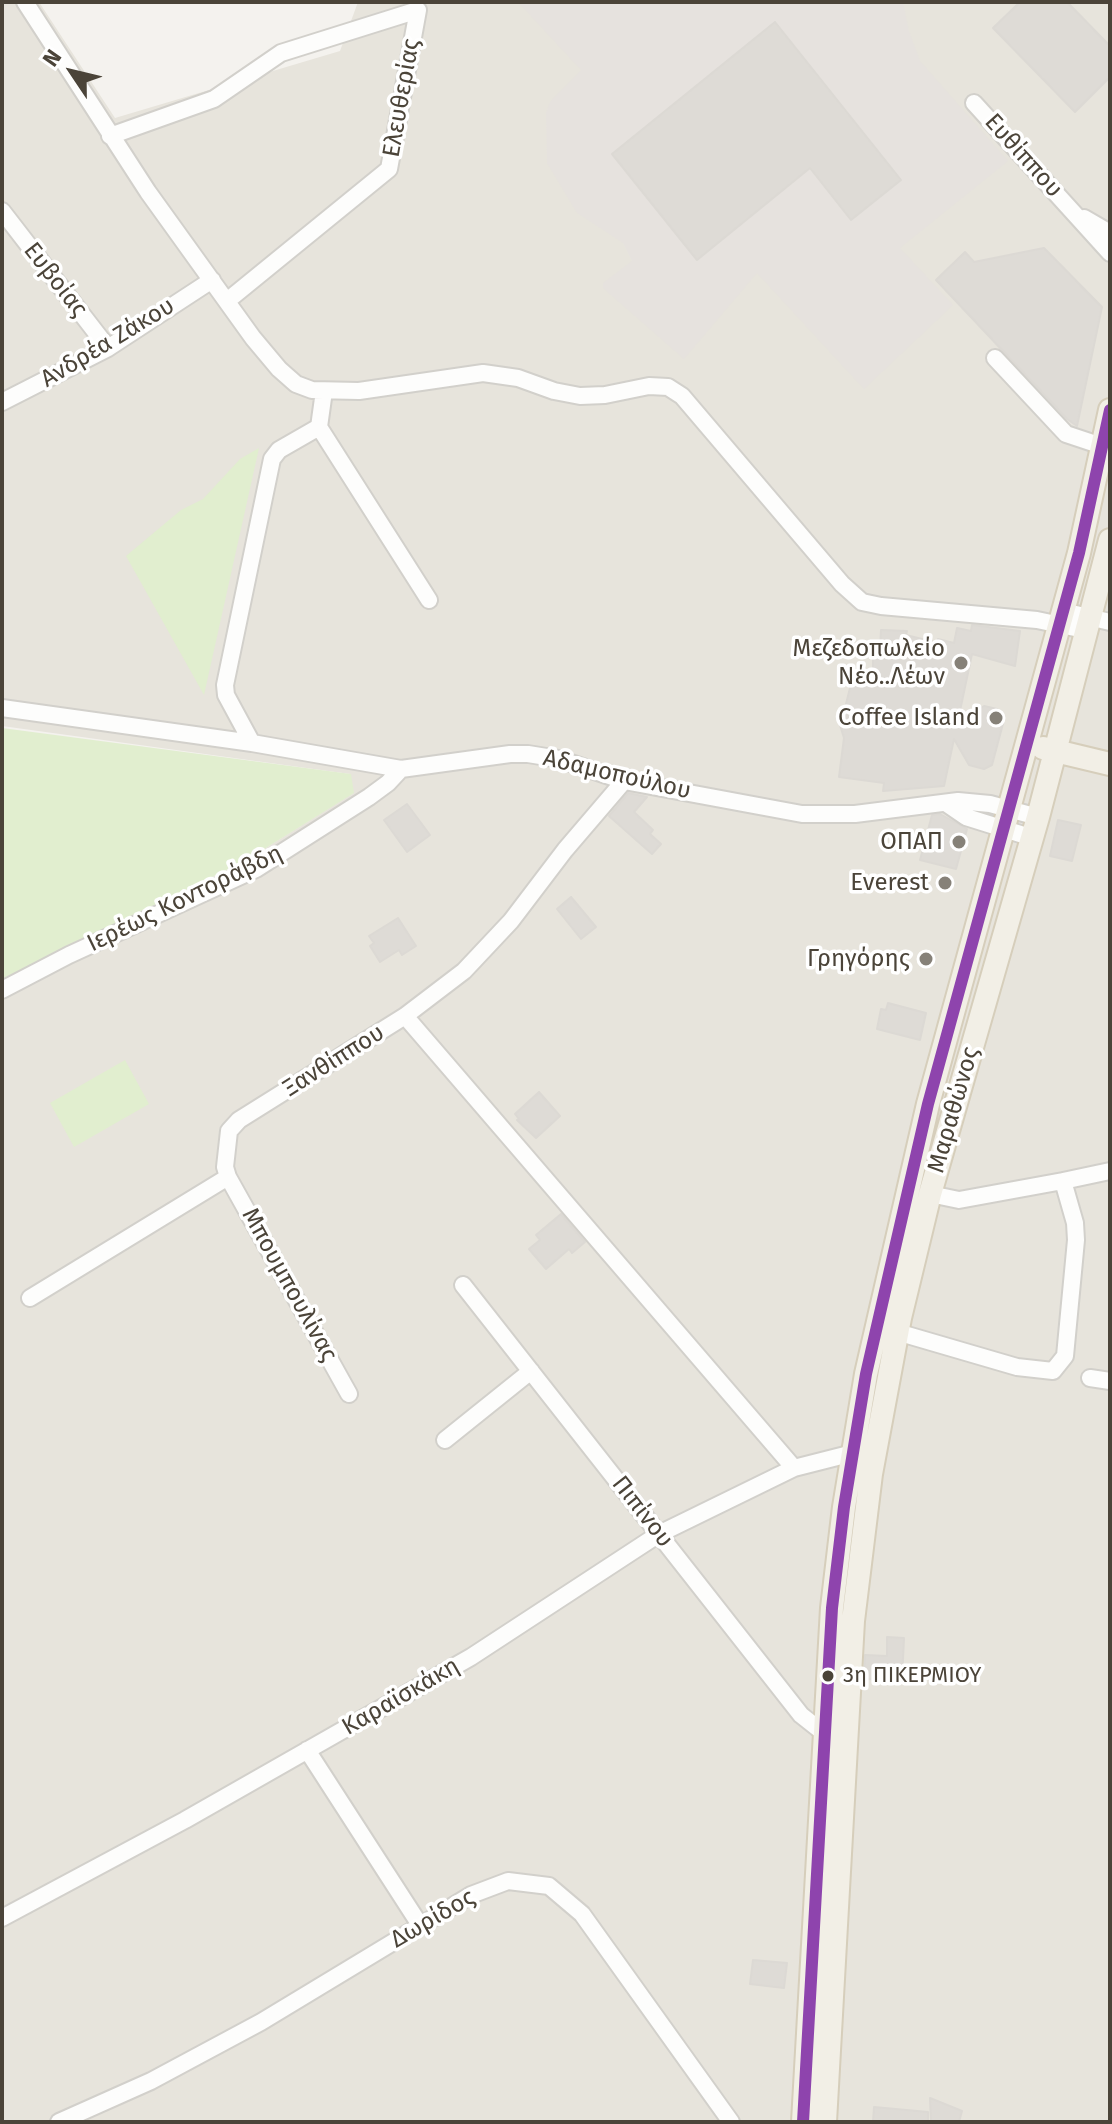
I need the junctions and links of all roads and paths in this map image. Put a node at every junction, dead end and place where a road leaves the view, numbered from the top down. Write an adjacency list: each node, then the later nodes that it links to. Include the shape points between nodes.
1 (25, 2): 3 (street)
2 (974, 103): 4 (street, Ευθίππου)
3 (110, 136): 8 (street); 9 (street, Ελευθερίας, via 214,99 281,53 418,10 389,169)
4 (1072, 210): 6 (street, Ευθίππου); 7 (street, Ευθίππου)
5 (2, 211): 10 (street, Ευβοίας)
6 (1110, 233)
7 (1110, 253)
8 (212, 280): 9 (street); 10 (street, Ανδρέα Ζάκου)
9 (227, 301): 12 (street, via 289,379)
10 (108, 348): 13 (street, Ανδρέα Ζάκου)
11 (995, 358): 16 (street, via 1066,434)
12 (324, 391): 15 (street); 19 (street, via 483,373 580,396 668,387 690,405 862,602)
13 (2, 402)
14 (1110, 410): 16 (main road, Μαραθώνος)
15 (319, 427): 18 (street); 22 (street, via 276,453 266,489 224,689)
16 (1102, 446): 19 (main road, Μαραθώνος)
17 (1110, 540): 20 (main road, Μαραθώνος)
18 (429, 600)
19 (1061, 618): 20 (street); 23 (main road, Μαραθώνος)
20 (1097, 623): 24 (main road, Μαραθώνος)
21 (2, 708): 22 (street, Αδαμοπούλου)
22 (252, 743): 26 (street, Αδαμοπούλου)
23 (1026, 744): 24 (main road); 28 (main road, Μαραθώνος)
24 (1056, 751): 25 (main road); 29 (main road, Μαραθώνος)
25 (1110, 764)
26 (401, 769): 27 (street, Αδαμοπούλου, via 528,754); 30 (street, Ιερέως Κοντοράβδη, via 369,797 256,869)
27 (624, 781): 28 (street, Αδαμοπούλου, via 802,814 947,804 966,817); 31 (street, Ξανθίππου, via 482,954)
28 (1006, 819): 29 (street, Αδαμοπούλου); 44 (main road, Μαραθώνος, via 928,1104 879,1312)
29 (1035, 828): 35 (main road, Μαραθώνος)
30 (2, 990)
31 (405, 1016): 33 (street, Ξανθίππου, via 233,1125 226,1138); 45 (street)
32 (1110, 1171): 34 (street)
33 (228, 1177): 37 (street); 42 (street, Μπουμπουλίνας)
34 (1063, 1181): 35 (street, via 959,1200); 38 (street, via 1076,1240 1065,1356 1053,1371 1017,1367)
35 (930, 1194): 38 (main road, Μαραθώνος)
36 (463, 1285): 39 (street, Πιπίνου)
37 (30, 1298)
38 (897, 1332): 54 (main road, Μαραθώνος, via 865,1509 854,1612)
39 (531, 1371): 43 (street); 46 (street, Πιπίνου)
40 (1090, 1378): 41 (street)
41 (1110, 1381)
42 (349, 1394)
43 (445, 1440)
44 (853, 1453): 45 (street, Καραϊσκάκη); 47 (main road, Μαραθώνος, via 837,1563)
45 (794, 1468): 46 (street, Καραϊσκάκη)
46 (659, 1534): 47 (street, Πιπίνου, via 801,1715); 48 (street, Καραϊσκάκη, via 471,1657)
47 (825, 1734): 53 (main road, Μαραθώνος)
48 (307, 1750): 49 (street, Καραϊσκάκη); 50 (street)
49 (2, 1918)
50 (420, 1925): 51 (street, Δωρίδος, via 261,2022 151,2081); 52 (street, Δωρίδος, via 471,1895 508,1881 549,1886 582,1914)
51 (59, 2122)
52 (731, 2122)
53 (803, 2122)
54 (825, 2122)

